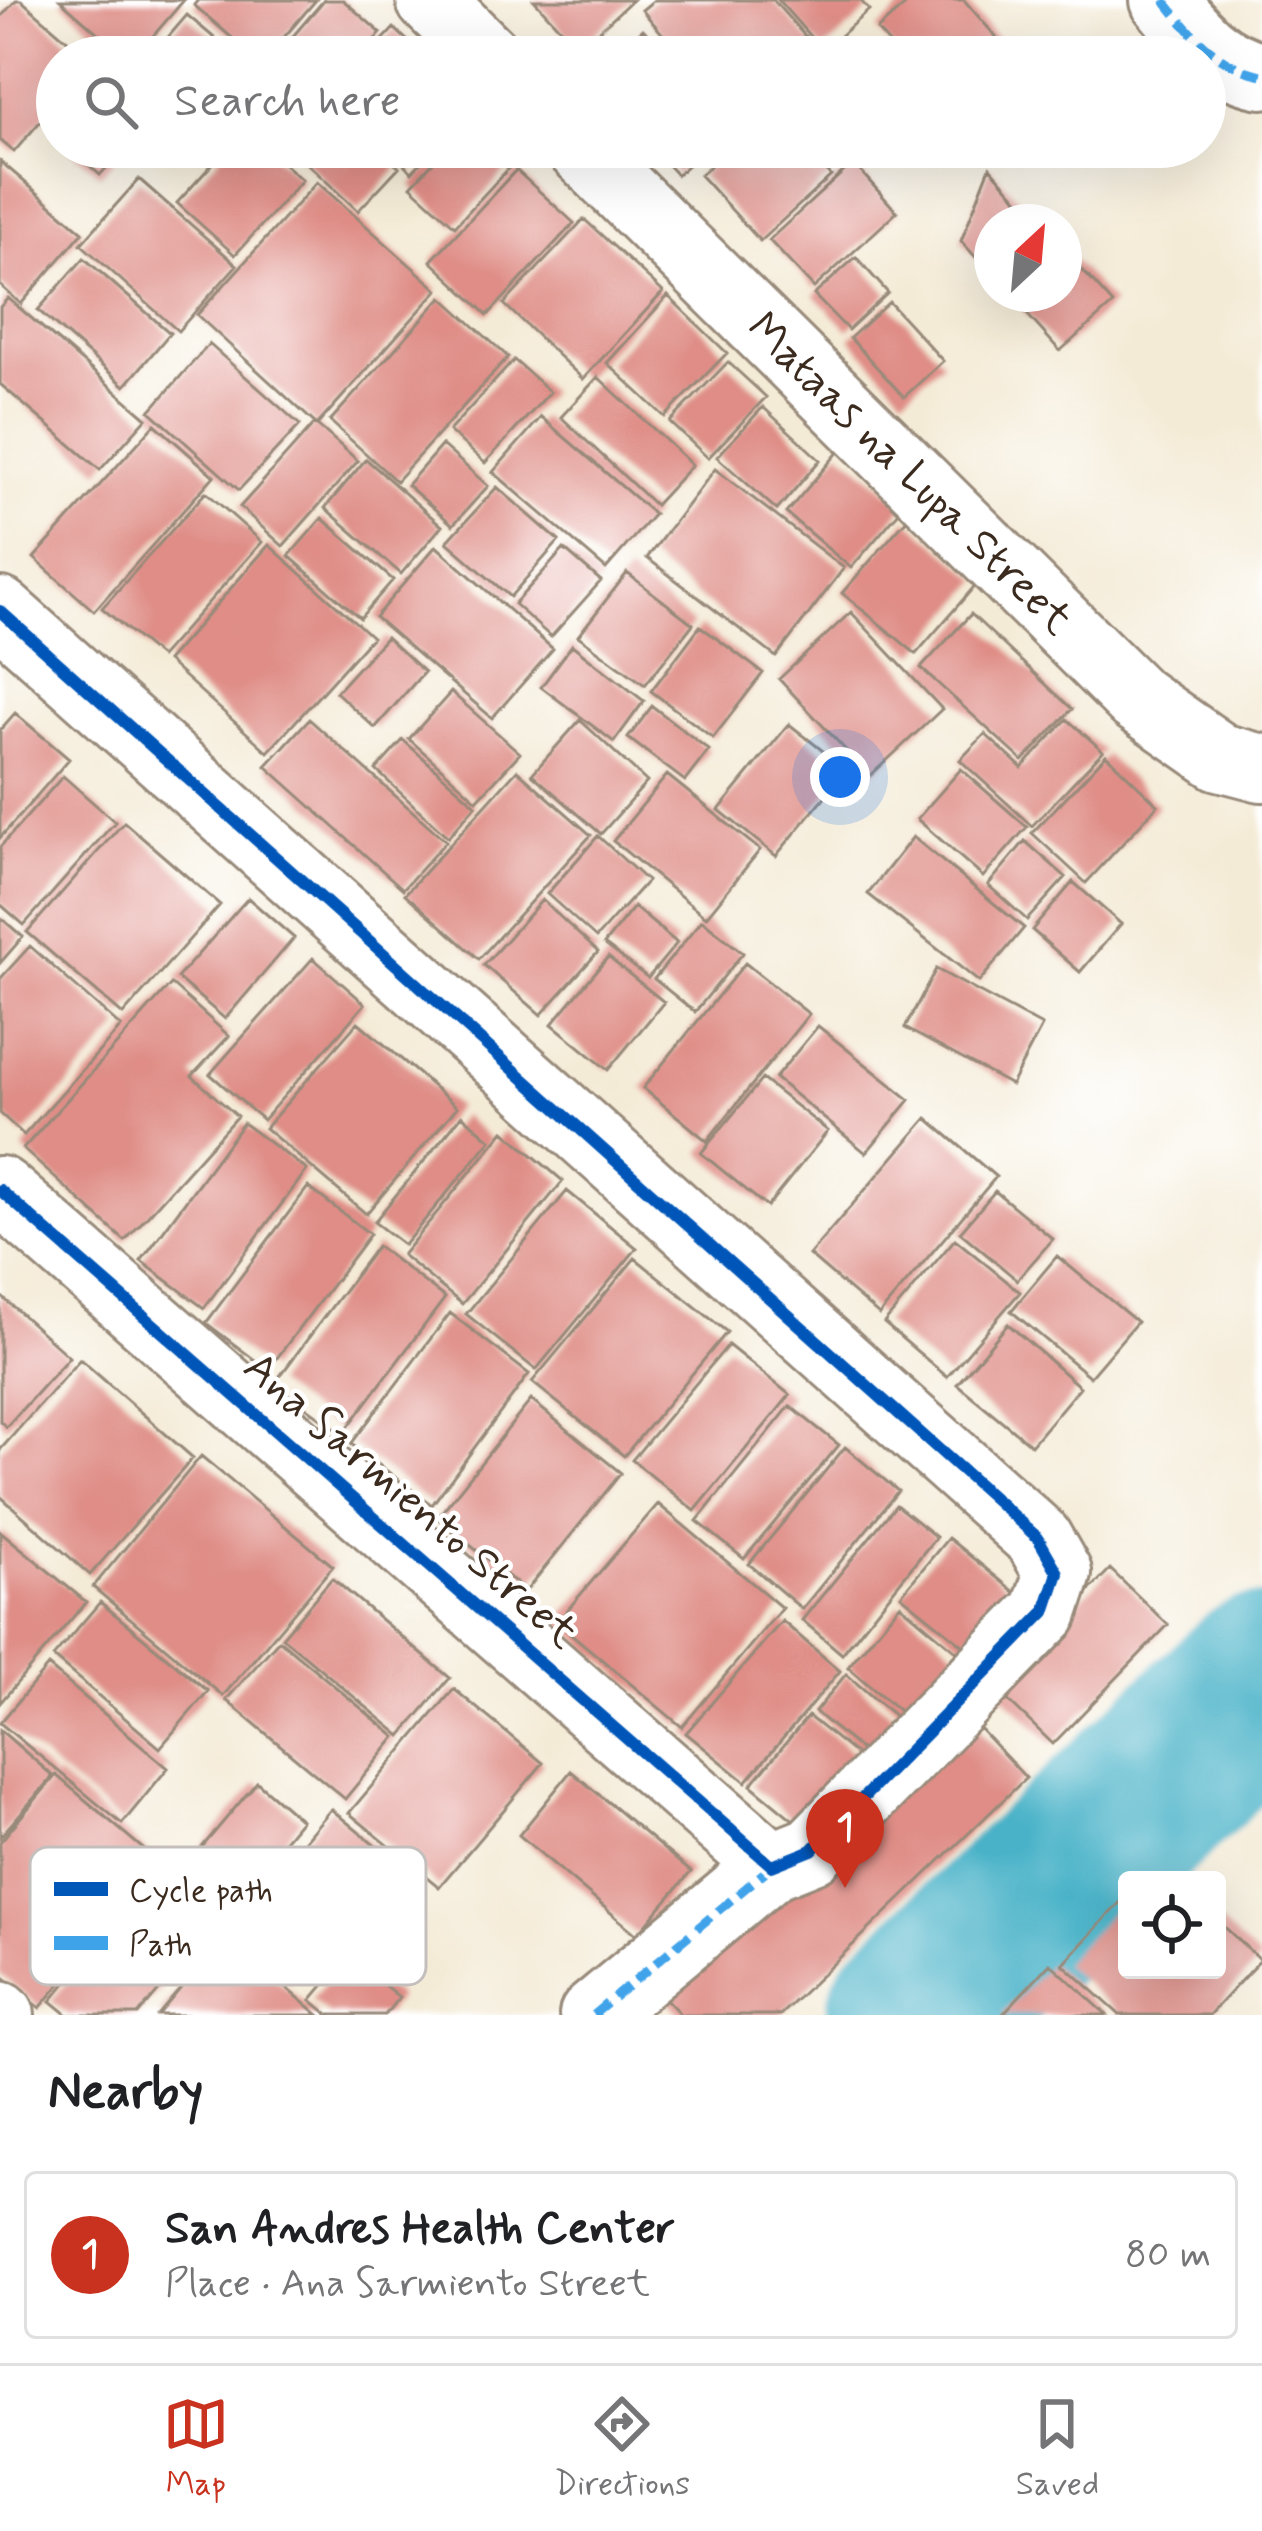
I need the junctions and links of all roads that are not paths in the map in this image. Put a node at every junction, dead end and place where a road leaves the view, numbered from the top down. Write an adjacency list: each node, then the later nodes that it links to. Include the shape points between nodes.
1 (430, 0): 3 (street)
2 (1164, 0): 4 (street)
3 (467, 36)
4 (1193, 36)
5 (1226, 60): 6 (street)
6 (1262, 75)
7 (600, 168): 9 (street, Mataas na Lupa Street, via 1137,699 1220,758)
8 (0, 611): 11 (street, via 1038,1538 1058,1574 1045,1612 812,1850)
9 (1262, 768)
10 (0, 1190): 11 (street, Ana Sarmiento Street)
11 (772, 1866): 12 (street)
12 (593, 2015)

